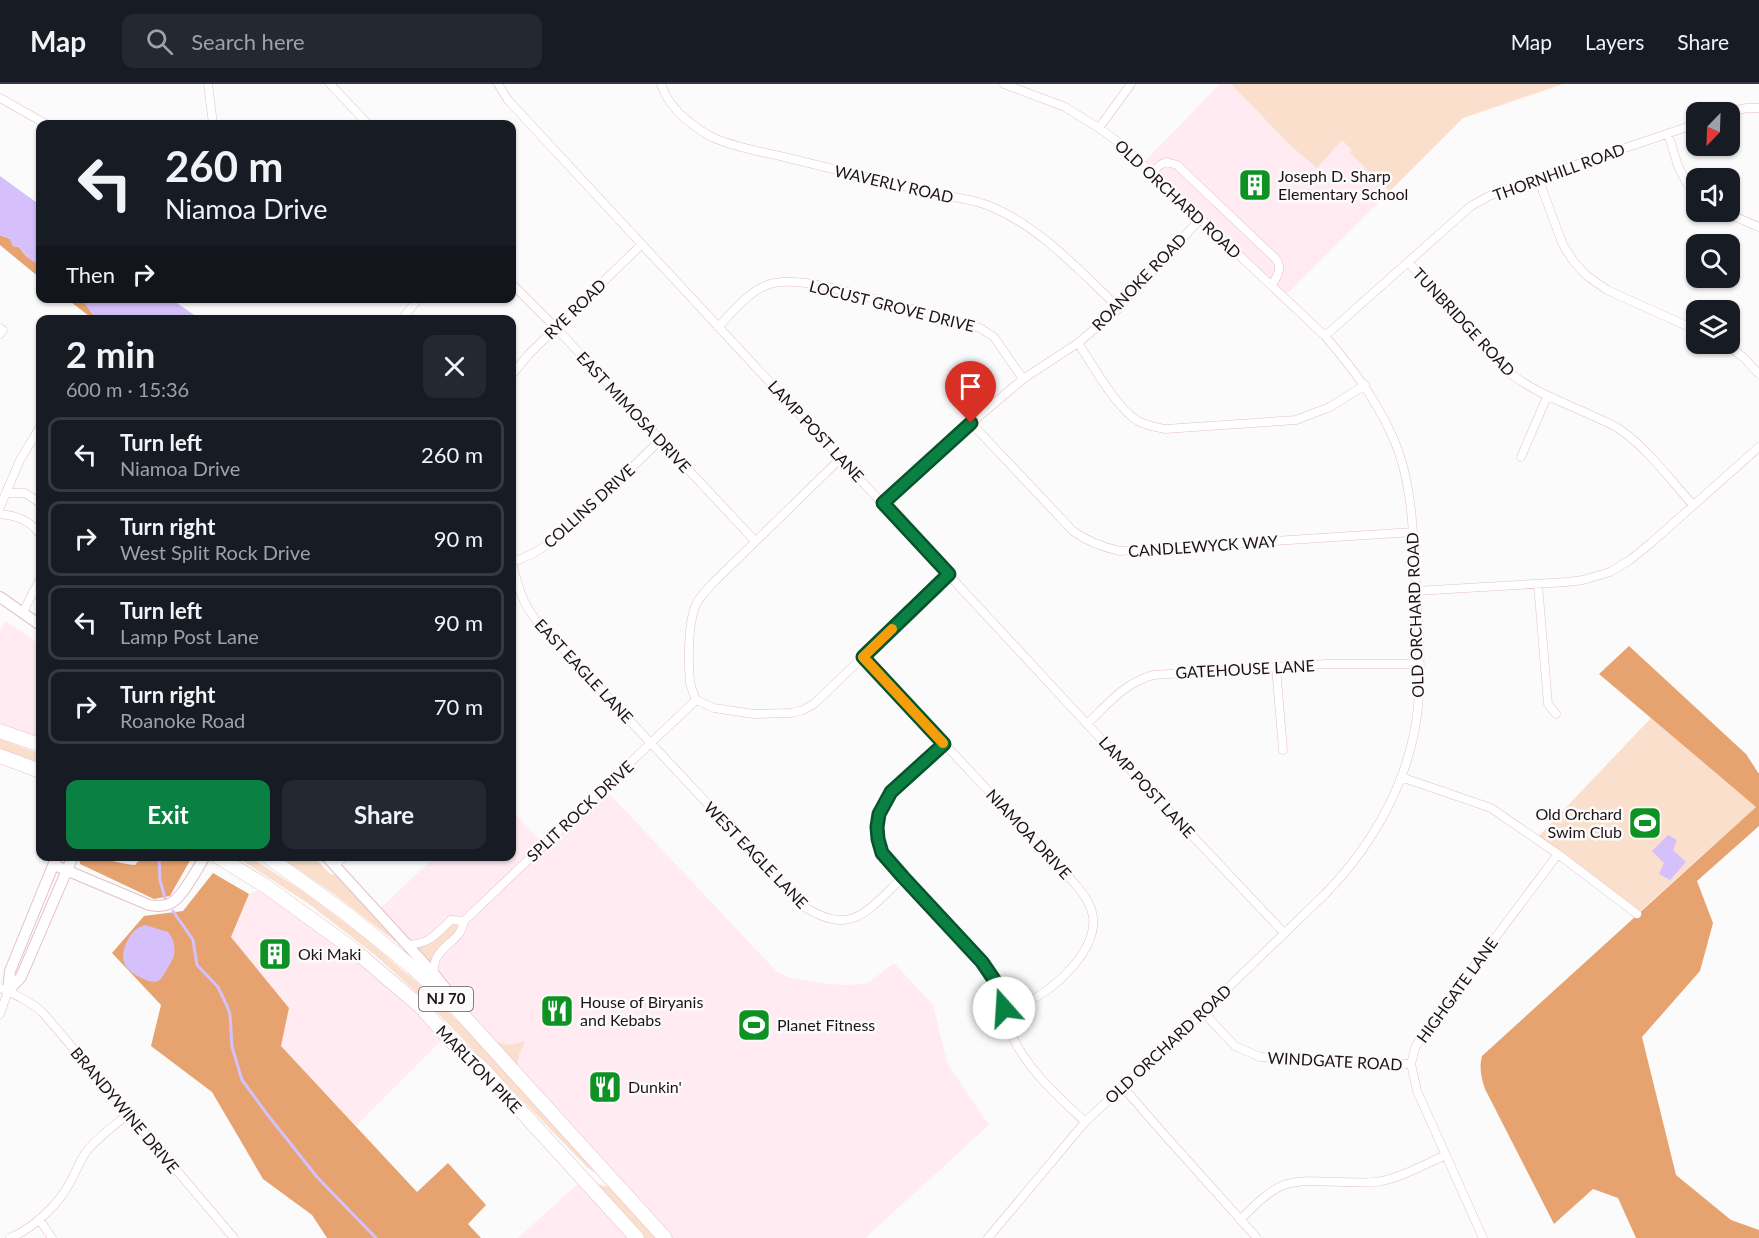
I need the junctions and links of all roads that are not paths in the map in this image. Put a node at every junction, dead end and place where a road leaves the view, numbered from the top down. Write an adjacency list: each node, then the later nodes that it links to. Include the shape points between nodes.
1 (208, 84): 11 (street)
2 (330, 84): 12 (street)
3 (498, 84): 22 (street, LAMP POST LANE, via 508,100)
4 (661, 84): 27 (street, WAVERLY ROAD, via 677,110 712,137 988,205 1015,217)
5 (1005, 84): 13 (street, OLD ORCHARD ROAD, via 1065,108)
6 (1131, 84): 13 (street)
7 (0, 98): 10 (street)
8 (1759, 108): 9 (street)
9 (1740, 110)
10 (39, 120)
11 (212, 120)
12 (364, 120)
13 (1099, 128): 16 (street, OLD ORCHARD ROAD)
14 (1686, 128): 15 (street, THORNHILL ROAD)
15 (1668, 134): 17 (street, THORNHILL ROAD); 18 (street)
16 (1152, 173): 19 (street, OLD ORCHARD ROAD); 24 (street, via 1166,162 1177,165 1280,264)
17 (1538, 178): 23 (street, THORNHILL ROAD, via 1471,206); 29 (street, via 1563,244 1586,275 1607,290)
18 (1686, 182)
19 (1200, 219): 24 (street, OLD ORCHARD ROAD); 27 (street, ROANOKE ROAD)
20 (1740, 219): 21 (street)
21 (1759, 227)
22 (641, 245): 30 (street, LAMP POST LANE); 32 (street, RYE ROAD)
23 (1408, 262): 34 (street, THORNHILL ROAD); 41 (street, TUNBRIDGE ROAD, via 1511,374)
24 (1272, 285): 34 (street, OLD ORCHARD ROAD)
25 (516, 288): 32 (street, EAST MIMOSA DRIVE)
26 (415, 303): 28 (street)
27 (1119, 308): 35 (street, ROANOKE ROAD)
28 (405, 315)
29 (1686, 326)
30 (718, 327): 39 (street, LOCUST GROVE DRIVE, via 752,293 768,284 810,284 980,328 994,337); 47 (street, LAMP POST LANE)
31 (0, 328): 33 (street)
32 (556, 328): 37 (street, RYE ROAD); 44 (street, EAST MIMOSA DRIVE)
33 (0, 334)
34 (1326, 336): 40 (street, OLD ORCHARD ROAD)
35 (1078, 344): 39 (street, ROANOKE ROAD); 40 (street, via 1125,410 1149,426 1165,429 1296,420 1330,407)
36 (1739, 354): 38 (street)
37 (516, 370)
38 (1759, 374)
39 (1023, 379): 42 (street, ROANOKE ROAD)
40 (1365, 385): 55 (street, OLD ORCHARD ROAD, via 1401,462)
41 (1547, 397): 46 (street); 51 (street, TUNBRIDGE ROAD, via 1622,431)
42 (971, 423): 50 (street, ROANOKE ROAD); 55 (street, CANDLEWYCK WAY, via 1073,531 1102,547 1120,551)
43 (36, 433): 48 (street)
44 (660, 441): 56 (street, EAST MIMOSA DRIVE); 57 (street, COLLINS DRIVE, via 564,533 546,547)
45 (1759, 447): 51 (street)
46 (1521, 457)
47 (841, 458): 50 (street, LAMP POST LANE); 56 (street)
48 (6, 493): 49 (street, via 25,493); 52 (street)
49 (36, 500)
50 (883, 503): 58 (street, LAMP POST LANE)
51 (1693, 505): 60 (street, via 1645,548 1610,572 1583,580)
52 (0, 507)
53 (0, 514): 54 (street, via 23,519)
54 (36, 529)
55 (1413, 532): 62 (street, OLD ORCHARD ROAD)
56 (755, 541): 69 (street, via 695,606 690,684)
57 (516, 561)
58 (949, 574): 66 (street); 71 (street, LAMP POST LANE)
59 (516, 578): 74 (street, EAST EAGLE LANE, via 527,609)
60 (1538, 584): 62 (street); 70 (street, via 1548,704)
61 (36, 587): 64 (street)
62 (1416, 591): 67 (street, OLD ORCHARD ROAD)
63 (0, 597): 64 (street)
64 (23, 612): 65 (street)
65 (36, 622)
66 (863, 657): 69 (street, via 803,710 754,714 714,708); 75 (street, NIAMOA DRIVE)
67 (1420, 664): 68 (street, GATEHOUSE LANE); 79 (street, OLD ORCHARD ROAD, via 1417,716)
68 (1276, 667): 71 (street, GATEHOUSE LANE, via 1153,675 1125,687); 76 (street)
69 (696, 700): 74 (street, SPLIT ROCK DRIVE)
70 (1556, 714)
71 (1087, 724): 93 (street, LAMP POST LANE)
72 (0, 731): 73 (highway)
73 (36, 744)
74 (651, 744): 90 (street, WEST EAGLE LANE, via 802,906 818,916 833,921 862,915); 92 (street, SPLIT ROCK DRIVE)
75 (944, 744): 90 (street, via 891,792 879,814 882,853); 97 (street, NIAMOA DRIVE, via 1081,891 1093,917 1093,930 1082,956 1043,993)
76 (1283, 750)
77 (0, 756): 78 (highway)
78 (36, 770)
79 (1401, 777): 80 (street, via 1491,808); 93 (street, OLD ORCHARD ROAD, via 1383,817 1355,860)
80 (1558, 854): 91 (street); 101 (street, HIGHGATE LANE, via 1423,1034)
81 (56, 861): 89 (street); 96 (street)
82 (71, 861): 89 (street)
83 (202, 861): 89 (street, via 176,899 162,906)
84 (225, 861): 106 (highway, MARLTON PIKE / NJ 70, via 345,943 421,1007)
85 (274, 861): 100 (highway, MARLTON PIKE / NJ 70, via 412,967)
86 (330, 861): 88 (street)
87 (340, 861): 88 (street)
88 (334, 866): 94 (street)
89 (67, 871): 96 (street, via 21,977)
90 (903, 877): 97 (street, via 982,962 997,984)
91 (1637, 914)
92 (464, 921): 94 (street, SPLIT ROCK DRIVE, via 451,920 430,941); 95 (street, SPLIT ROCK DRIVE, via 462,933 440,952)
93 (1284, 933): 98 (street, OLD ORCHARD ROAD)
94 (407, 945): 95 (street)
95 (433, 974): 100 (street)
96 (4, 990): 99 (street); 103 (street, BRANDYWINE DRIVE, via 37,1007)
97 (1004, 1008): 104 (street, via 1027,1062)
98 (1203, 1012): 101 (street, WINDGATE ROAD, via 1235,1046 1260,1057); 102 (street, OLD ORCHARD ROAD)
99 (0, 1014)
100 (477, 1031): 107 (highway, MARLTON PIKE / NJ 70)
101 (1411, 1065): 105 (street, HIGHGATE LANE, via 1417,1091)
102 (1122, 1086): 104 (street, OLD ORCHARD ROAD); 109 (street)
103 (128, 1114): 108 (street, via 91,1147 65,1191); 112 (street, BRANDYWINE DRIVE)
104 (1084, 1122): 115 (street, OLD ORCHARD ROAD)
105 (1446, 1155): 109 (street, via 1381,1181 1285,1183 1261,1198); 117 (street, HIGHGATE LANE)
106 (572, 1167): 107 (highway, via 592,1181); 113 (highway, MARLTON PIKE / NJ 70)
107 (616, 1185): 114 (highway, MARLTON PIKE / NJ 70)
108 (39, 1220): 110 (street); 111 (street)
109 (1240, 1220): 116 (street)
110 (10, 1238)
111 (52, 1238)
112 (234, 1238)
113 (637, 1238)
114 (664, 1238)
115 (988, 1238)
116 (1257, 1238)
117 (1484, 1238)

